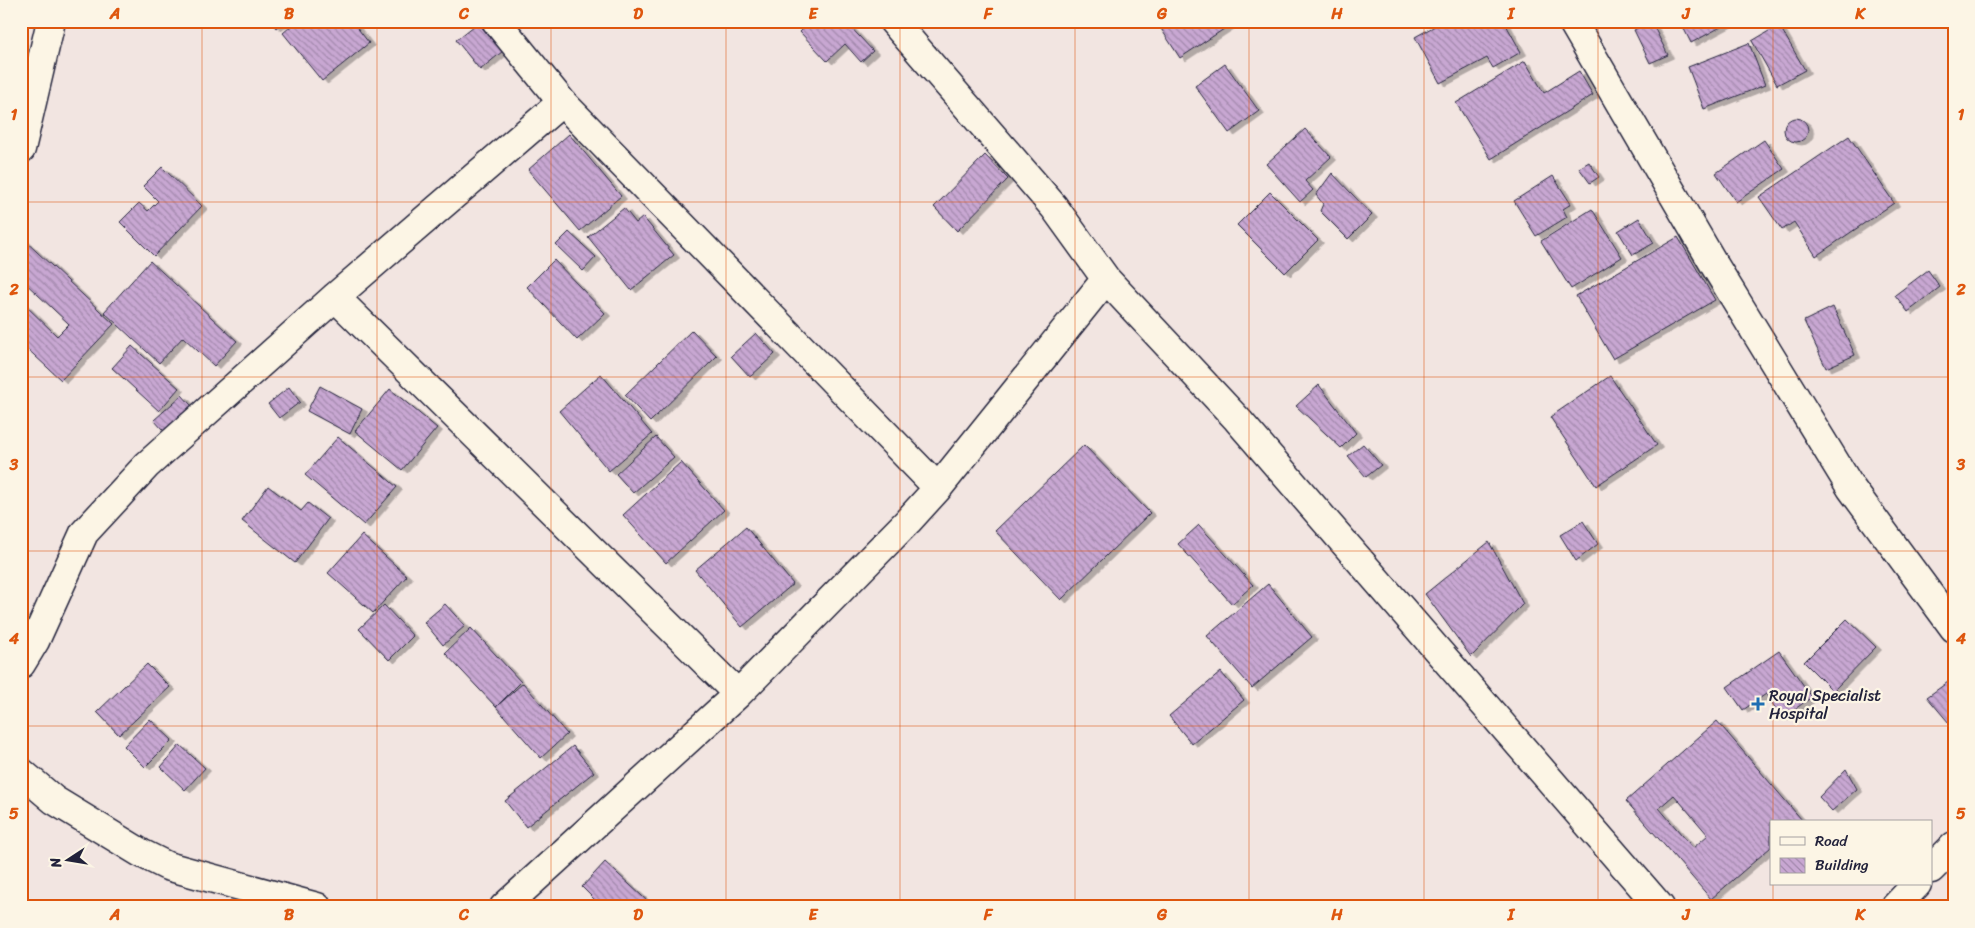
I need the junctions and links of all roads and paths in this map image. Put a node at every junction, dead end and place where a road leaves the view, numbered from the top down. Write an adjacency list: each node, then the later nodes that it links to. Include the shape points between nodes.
1 (51, 21): 6 (street)
2 (496, 21): 5 (street)
3 (893, 21): 7 (street, via 1054,207)
4 (1572, 21): 10 (street, via 1715,266 1851,488)
5 (562, 102): 8 (street); 9 (street)
6 (21, 149)
7 (1106, 280): 9 (street); 19 (street, via 1237,419)
8 (335, 297): 11 (street, via 147,465 84,533); 12 (street)
9 (938, 488): 12 (street)
10 (1954, 628)
11 (21, 664)
12 (738, 694): 18 (street)
13 (21, 772): 17 (street, via 54,800 167,866)
14 (1954, 846): 15 (street)
15 (1932, 868)
16 (1914, 886): 20 (street)
17 (317, 907)
18 (504, 907)
19 (1660, 907)
20 (1895, 907)

